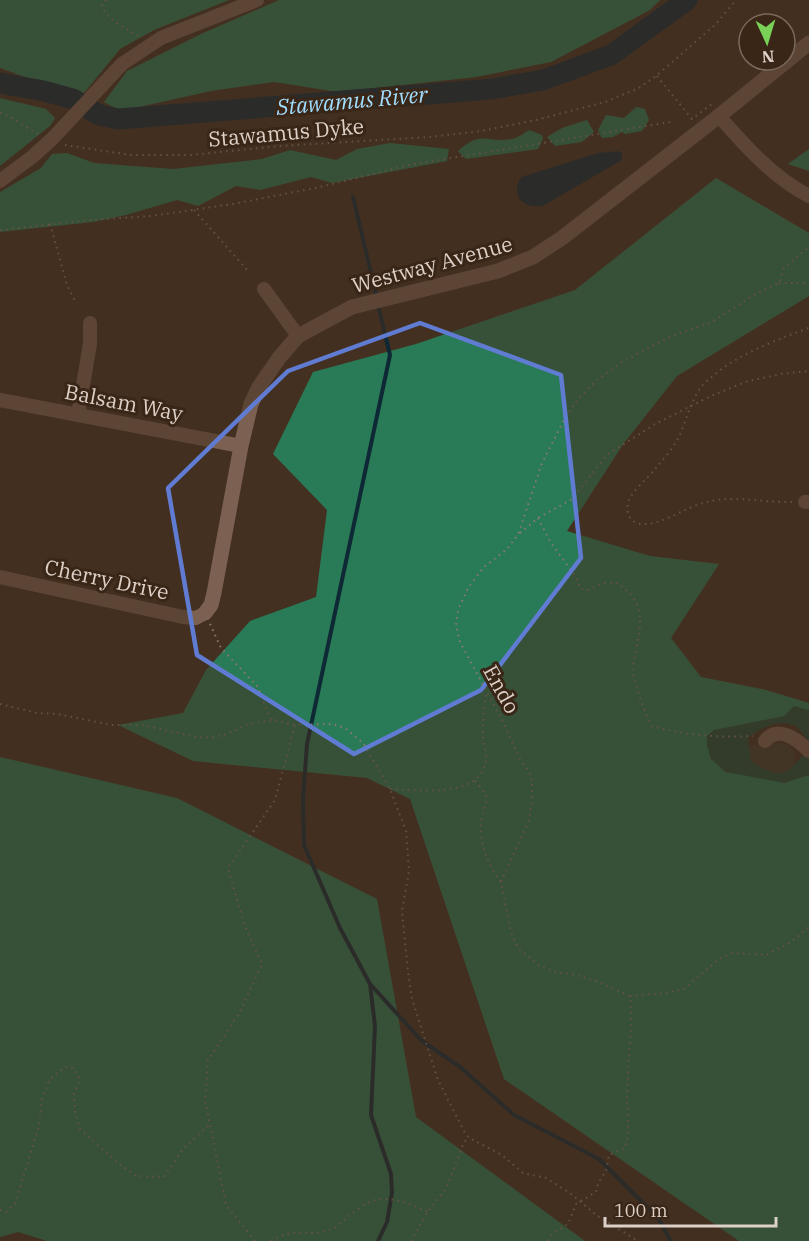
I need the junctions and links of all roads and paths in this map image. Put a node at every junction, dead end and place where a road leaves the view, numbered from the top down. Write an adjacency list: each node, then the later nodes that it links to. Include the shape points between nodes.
1 (106, 0): 5 (path, via 103,10)
2 (257, 0): 5 (street)
3 (736, 0): 6 (path, Stawamus Dyke, via 715,25)
4 (809, 43): 8 (street, Westway Avenue)
5 (147, 47): 10 (street, via 122,64)
6 (656, 76): 8 (path, via 692,119 711,103); 10 (path, Stawamus Dyke, via 605,102 536,120 429,137 161,156 74,147)
7 (0, 113): 10 (path, Stawamus Dyke)
8 (719, 116): 12 (street, via 756,156); 24 (street, Westway Avenue, via 533,257 498,271 352,307)
9 (670, 122): 13 (path, via 409,165 320,187)
10 (53, 138): 11 (street)
11 (0, 181)
12 (809, 196)
13 (194, 210): 14 (path); 17 (path)
14 (50, 224): 15 (path); 21 (path)
15 (0, 230)
16 (809, 247): 18 (path, via 784,268)
17 (249, 272)
18 (779, 283): 19 (path); 32 (path, Endo, via 712,322 669,337 597,380 578,399 542,463)
19 (809, 283)
20 (264, 289): 24 (street)
21 (75, 301)
22 (90, 323): 28 (street)
23 (809, 328): 27 (path, via 761,347 722,369 702,386)
24 (298, 336): 29 (street, Westway Avenue, via 260,387 251,405)
25 (809, 372): 27 (path, via 748,381)
26 (0, 400): 28 (street, Balsam Way)
27 (689, 409): 30 (path, via 679,437 629,499 627,510 634,521 650,524 720,498); 31 (path, via 655,424 608,455 572,499)
28 (78, 415): 29 (street, Balsam Way)
29 (241, 446): 34 (street, Westway Avenue, via 212,605)
30 (807, 502)
31 (538, 518): 32 (path); 39 (path, via 579,588 585,591 615,582 629,591 636,602 641,618 633,679 652,726 695,735)
32 (518, 535): 35 (path, Endo, via 484,567 458,610 460,642)
33 (0, 577): 34 (street, Cherry Drive, via 183,617 196,618)
34 (206, 613): 37 (path, via 221,648 258,687)
35 (486, 691): 41 (path, via 486,759); 43 (path, Endo, via 532,783 529,820)
36 (0, 704): 37 (path, via 210,738)
37 (273, 720): 38 (path)
38 (295, 725): 42 (path, via 333,724 345,728 363,743); 46 (path, via 275,800 228,868 244,924 262,964 240,1012 208,1060 205,1100)
39 (766, 739): 40 (street, via 785,734)
40 (809, 751)
41 (475, 781): 42 (path, via 457,788); 43 (path, via 488,800 481,837 492,871)
42 (390, 789): 47 (path, via 406,831 409,870 402,911 412,999 438,1080)
43 (501, 882): 45 (path, via 510,932 518,948 540,966 596,981)
44 (809, 927): 45 (path, via 790,943 766,955 742,952 719,959 684,989)
45 (630, 996): 48 (path, via 630,1131 625,1148 609,1155 598,1189)
46 (210, 1124): 49 (path, via 183,1149 164,1178 137,1176 80,1129 74,1094 80,1079 74,1068 65,1067 50,1079 42,1099 39,1126 15,1203 6,1212); 51 (path, via 226,1205)
47 (469, 1138): 48 (path, via 502,1155 523,1173 546,1178); 50 (path, via 446,1189)
48 (580, 1201): 54 (path, via 568,1224); 55 (path)
49 (0, 1210)
50 (428, 1212): 52 (path, via 396,1201 369,1202 324,1232 298,1231); 53 (path)
51 (255, 1241)
52 (271, 1241)
53 (411, 1241)
54 (548, 1241)
55 (638, 1241)

